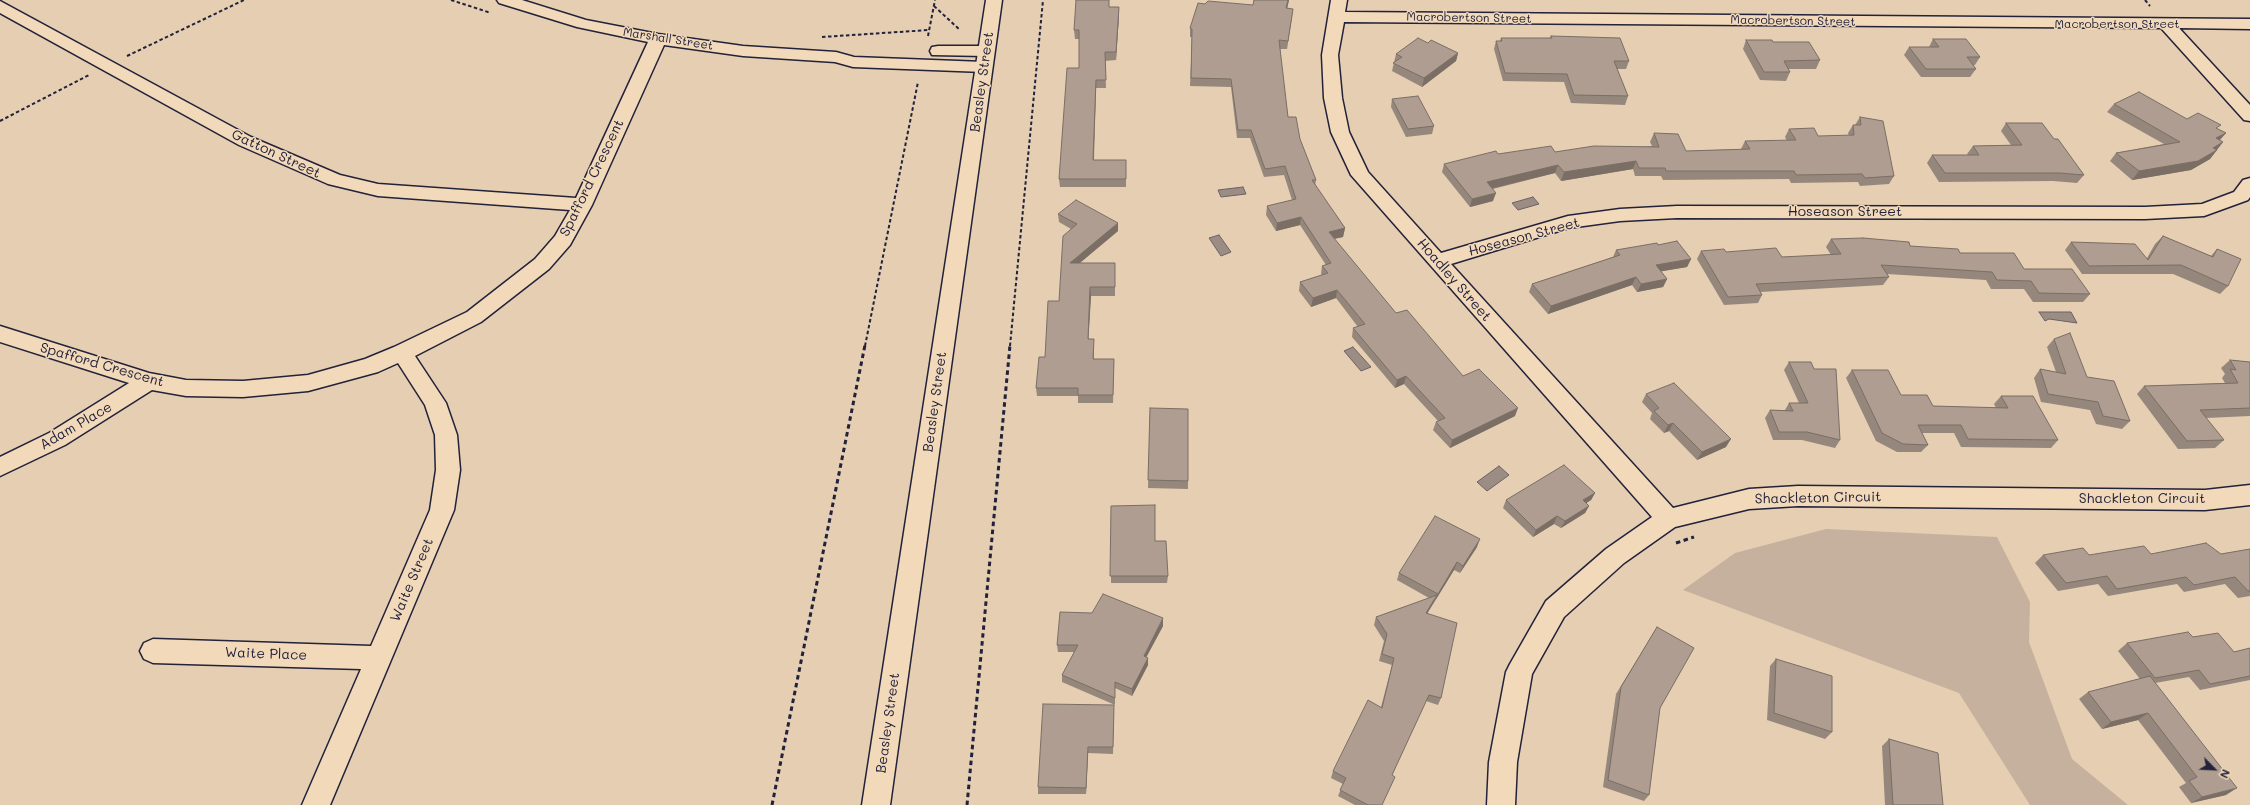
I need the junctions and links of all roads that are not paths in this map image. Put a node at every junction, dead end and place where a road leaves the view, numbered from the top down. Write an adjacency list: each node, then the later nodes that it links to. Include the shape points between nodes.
1 (505, 0): 7 (street, Marshall Street, via 583,24)
2 (994, 0): 8 (street, Beasley Street)
3 (0, 6): 11 (street, Gatton Street, via 245,142 335,180 378,190)
4 (1337, 8): 5 (street, Macrobertson Street); 12 (street, Hoadley Street, via 1330,55 1333,98 1340,132 1360,175)
5 (2166, 24): 6 (street, Macrobertson Street); 9 (street)
6 (2250, 24)
7 (658, 39): 8 (street, Marshall Street, via 743,51 836,57 853,62 923,58); 11 (street, Spafford Crescent)
8 (985, 59): 22 (street, Beasley Street)
9 (2250, 116)
10 (2250, 184): 12 (street, Hoseason Street, via 2241,196 2204,210 2145,213 1677,212 1620,215 1568,222)
11 (582, 205): 14 (street, Spafford Crescent, via 563,240 542,264 513,289 474,317)
12 (1438, 261): 18 (street, Hoadley Street)
13 (0, 334): 15 (street, Spafford Crescent)
14 (402, 353): 15 (street, Spafford Crescent, via 370,366 308,382 243,389 186,388); 20 (street, Waite Street, via 435,403 446,435 448,470 442,510)
15 (149, 381): 16 (street, Adam Place, via 56,439)
16 (0, 467)
17 (2250, 495): 18 (street, Shackleton Circuit, via 2205,500 1798,496 1748,499)
18 (1668, 519): 23 (street, Shackleton Circuit, via 1615,556 1554,609 1520,672 1503,762)
19 (153, 651): 20 (street, Waite Place)
20 (379, 658): 21 (street, Waite Street)
21 (316, 805)
22 (876, 805)
23 (1501, 805)

